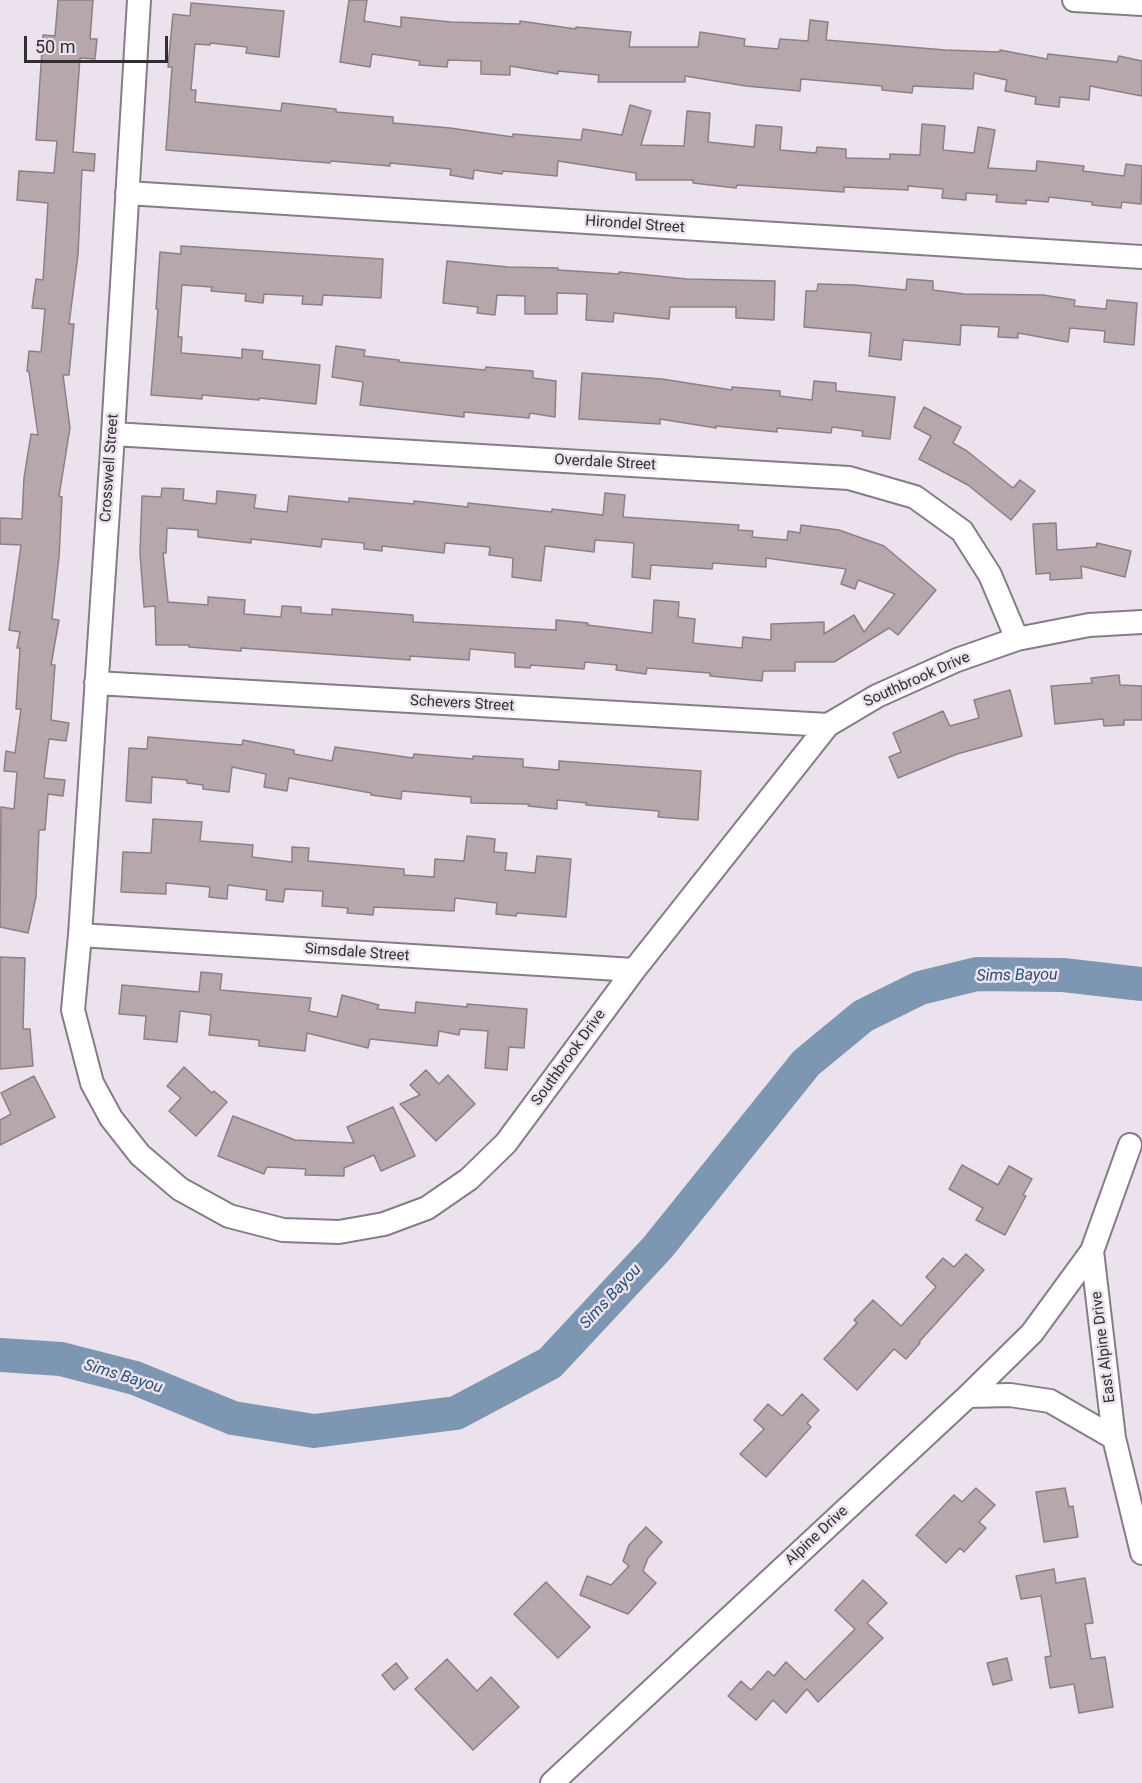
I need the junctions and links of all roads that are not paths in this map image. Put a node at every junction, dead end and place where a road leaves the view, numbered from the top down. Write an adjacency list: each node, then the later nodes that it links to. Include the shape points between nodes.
1 (139, 0): 4 (street, Crosswell Street)
2 (1074, 0): 3 (street)
3 (1142, 4)
4 (127, 193): 5 (street, Hirondel Street); 6 (street, Crosswell Street)
5 (1142, 256)
6 (113, 434): 8 (street, Overdale Street, via 849,478 915,497 962,531 990,575); 9 (street, Crosswell Street)
7 (1142, 622): 8 (street, Southbrook Drive, via 1089,625)
8 (1017, 639): 10 (street, Southbrook Drive, via 957,660 877,696)
9 (96, 683): 10 (street, Schevers Street); 11 (street, Crosswell Street)
10 (828, 725): 12 (street, Southbrook Drive)
11 (80, 935): 12 (street, Simsdale Street); 12 (street, Southbrook Drive, via 73,1010 92,1083 111,1118 140,1155 180,1189 229,1216 283,1230 339,1232 384,1224 427,1208 469,1179 506,1143)
12 (634, 970)
13 (1130, 1145): 14 (street, East Alpine Drive)
14 (1092, 1251): 15 (street, Alpine Drive, via 1032,1333); 16 (street, East Alpine Drive)
15 (968, 1396): 16 (street, via 1010,1395 1050,1401); 18 (street, Alpine Drive)
16 (1114, 1438): 17 (street, East Alpine Drive)
17 (1142, 1553)
18 (552, 1783)

